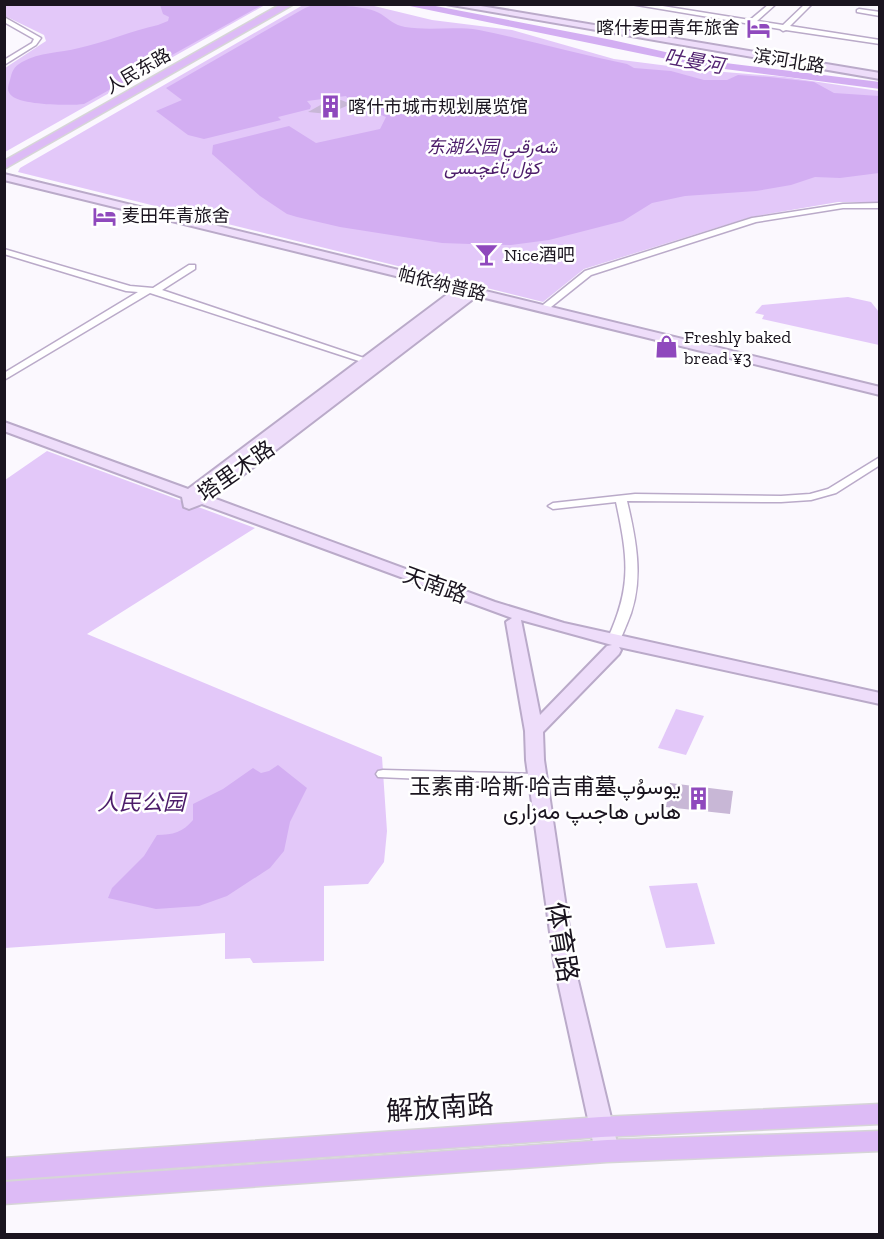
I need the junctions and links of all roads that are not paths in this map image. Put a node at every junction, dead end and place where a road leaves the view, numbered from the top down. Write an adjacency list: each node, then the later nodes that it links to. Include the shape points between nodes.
1 (282, 4): 15 (main road, 人民东路)
2 (289, 4): 16 (main road, 人民东路)
3 (450, 4): 14 (street, 滨河北路)
4 (634, 4): 10 (street)
5 (773, 4): 10 (street)
6 (809, 4): 11 (street)
7 (859, 11): 8 (street)
8 (879, 14)
9 (4, 19): 13 (street, via 38,38)
10 (751, 24): 11 (street)
11 (783, 29): 12 (street)
12 (879, 42)
13 (4, 63)
14 (879, 75)
15 (4, 159)
16 (4, 166)
17 (4, 177): 23 (street, 帕依纳普路)
18 (4, 182): 23 (street, 帕依纳普路)
19 (879, 205): 24 (street, via 843,206 755,220 588,273)
20 (4, 251): 22 (street, via 129,289)
21 (192, 267): 22 (street)
22 (151, 291): 25 (street); 26 (street)
23 (466, 293): 24 (street, 帕依纳普路); 25 (street, 塔里木路); 27 (street, 帕依纳普路); 31 (street, 塔里木路)
24 (543, 309): 27 (street, 帕依纳普路)
25 (368, 361): 31 (street, 塔里木路)
26 (4, 377)
27 (879, 392)
28 (4, 426): 31 (street, 天南路)
29 (4, 436): 31 (street, 天南路)
30 (879, 460): 32 (street, via 832,491 811,496)
31 (194, 499): 34 (street, 天南路); 35 (street, 天南路, via 489,605)
32 (621, 499): 33 (street); 35 (street, via 633,552 633,576 624,619)
33 (553, 506)
34 (514, 622): 35 (street, 天南路); 38 (street, 体育路)
35 (613, 645): 36 (street, 天南路); 37 (street, 天南路); 38 (street)
36 (879, 699)
37 (879, 709)
38 (534, 731): 40 (street, 体育路)
39 (383, 774): 40 (street)
40 (538, 779): 42 (street, 体育路, via 565,968)
41 (879, 1114): 42 (main road, 解放南路)
42 (604, 1139): 43 (main road, 解放南路); 44 (main road, 解放南路); 45 (main road, 解放南路)
43 (879, 1141)
44 (4, 1169)
45 (4, 1193)

